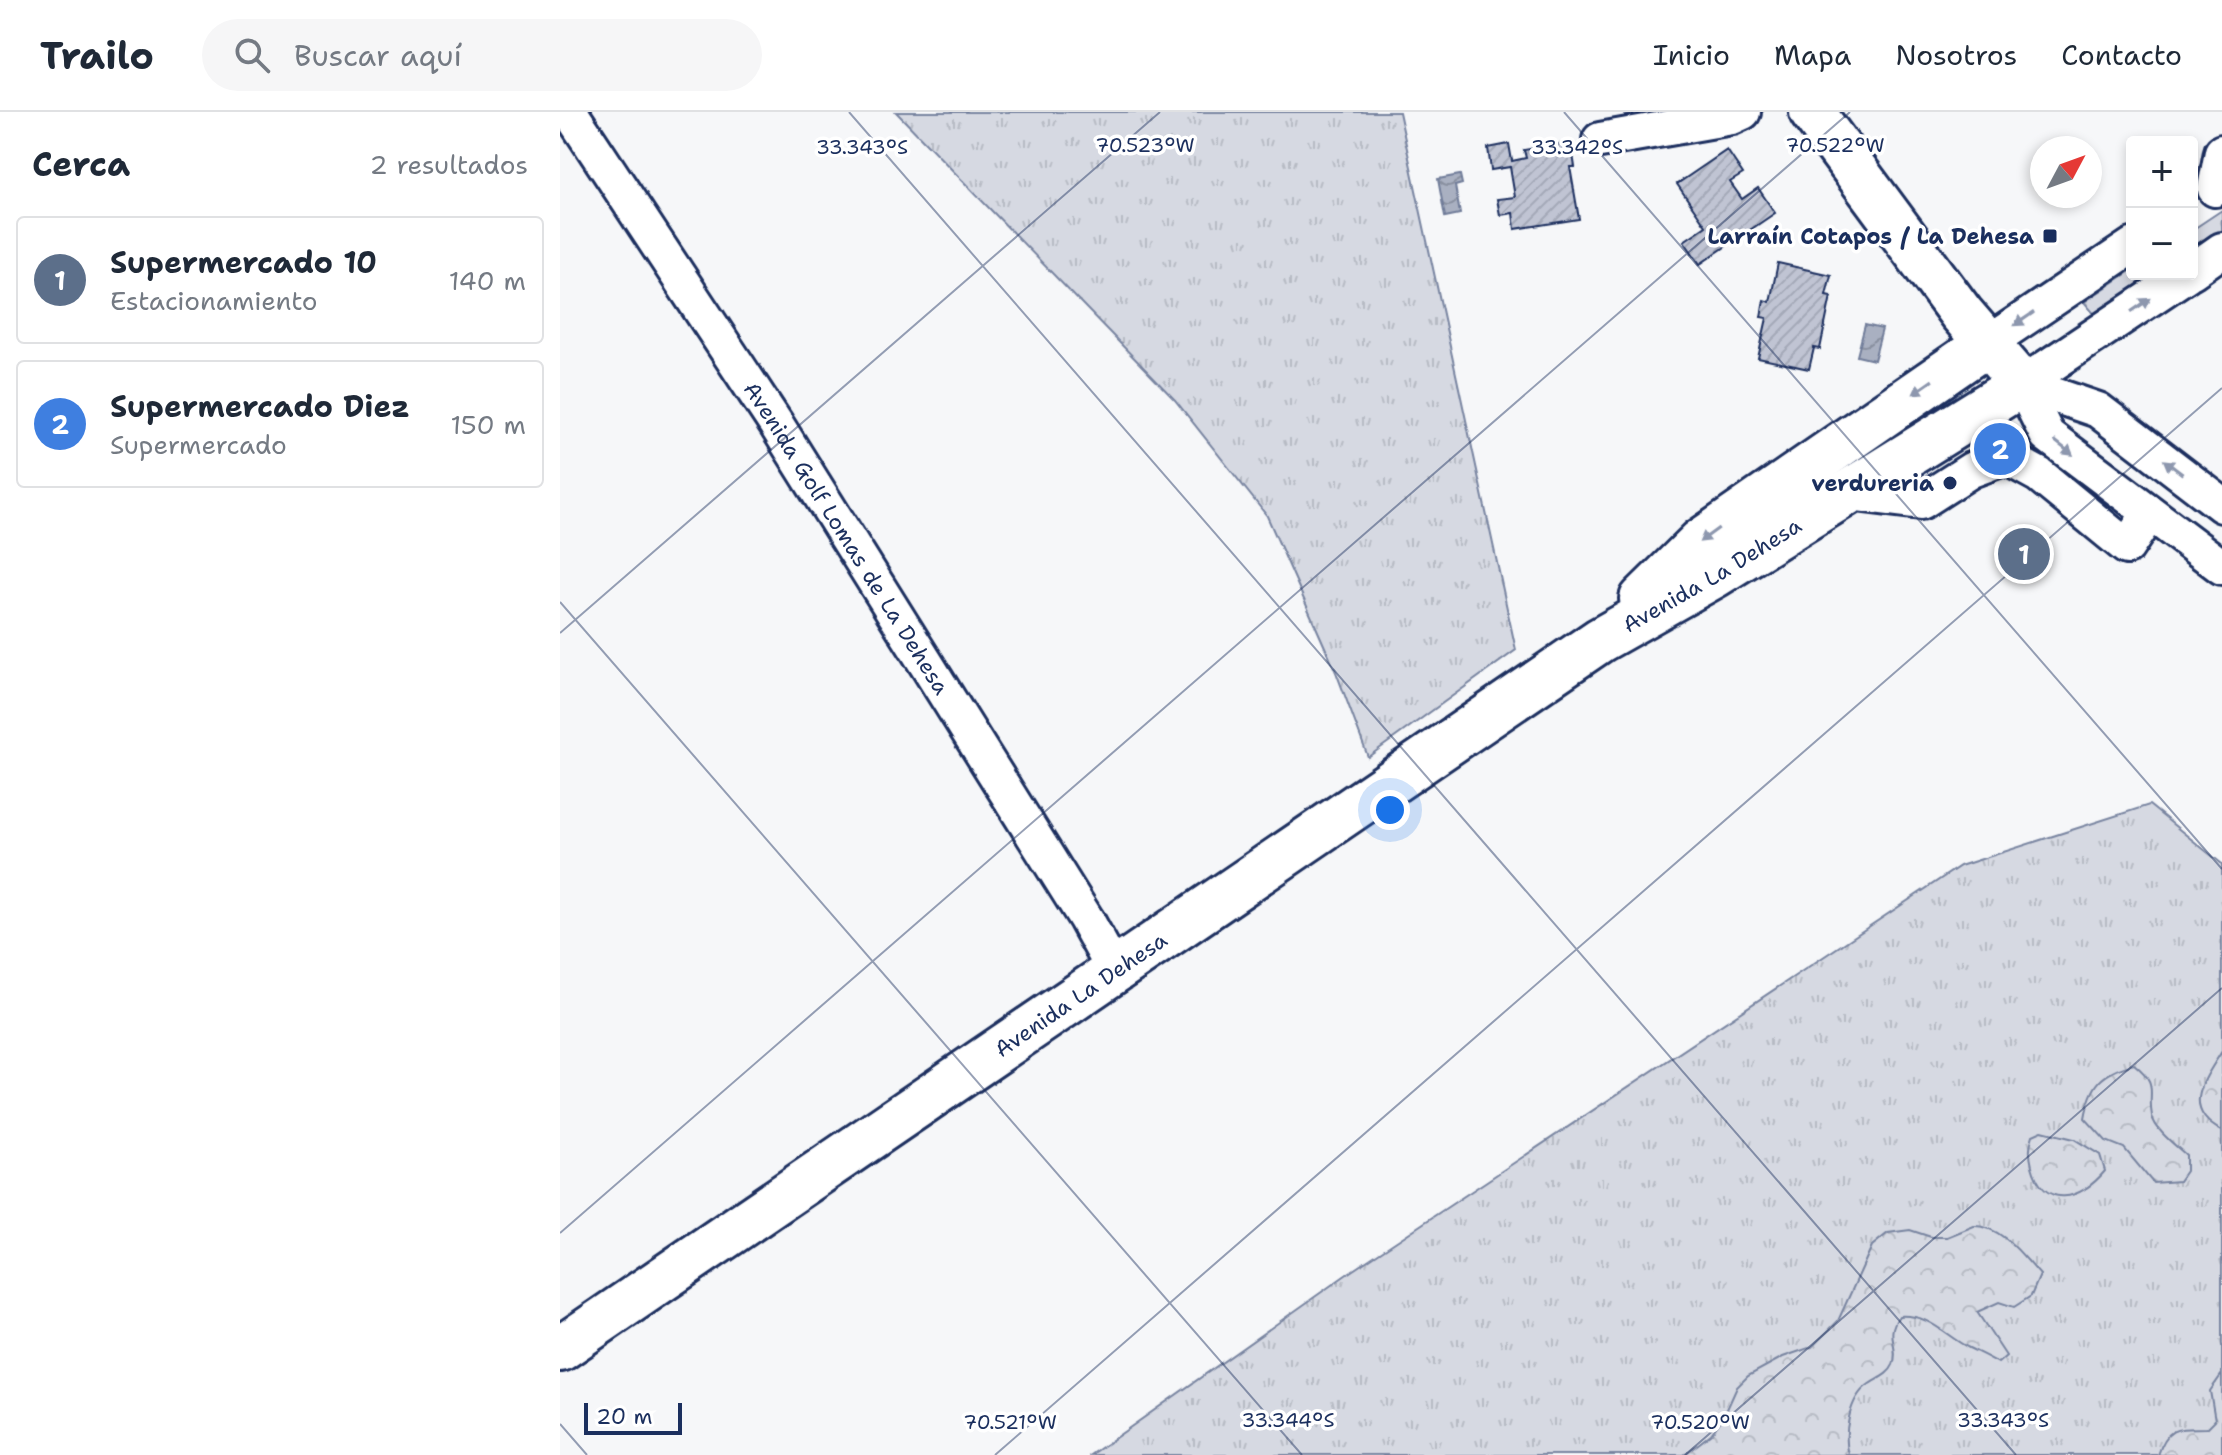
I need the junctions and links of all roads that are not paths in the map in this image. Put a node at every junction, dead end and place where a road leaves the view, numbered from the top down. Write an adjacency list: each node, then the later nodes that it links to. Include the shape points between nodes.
1 (570, 112): 18 (street, Avenida Golf Lomas de La Dehesa, via 776,424)
2 (1743, 112): 4 (street)
3 (1812, 112): 11 (main road)
4 (1600, 140)
5 (2222, 152): 6 (street)
6 (2210, 193)
7 (2126, 250): 11 (street, Avenida La Dehesa, one-way to 11)
8 (2222, 250): 9 (street)
9 (2198, 267)
10 (2178, 280): 12 (street, Avenida La Dehesa, one-way to 10)
11 (1988, 343): 12 (main road); 17 (main road, Avenida La Dehesa, one-way to 17, via 1701,541)
12 (2022, 384): 13 (main road, Avenida La Dehesa); 14 (street, one-way to 12, via 2098,410); 15 (street, one-way to 15, via 2047,435)
13 (1848, 493): 15 (street, via 1921,502 1971,470 2006,457 2039,475 2127,547); 17 (main road, Avenida La Dehesa)
14 (2222, 505)
15 (2149, 514): 16 (street)
16 (2222, 567)
17 (1600, 640): 18 (main road, Avenida La Dehesa)
18 (1114, 970): 19 (main road, Avenida La Dehesa)
19 (560, 1349)

